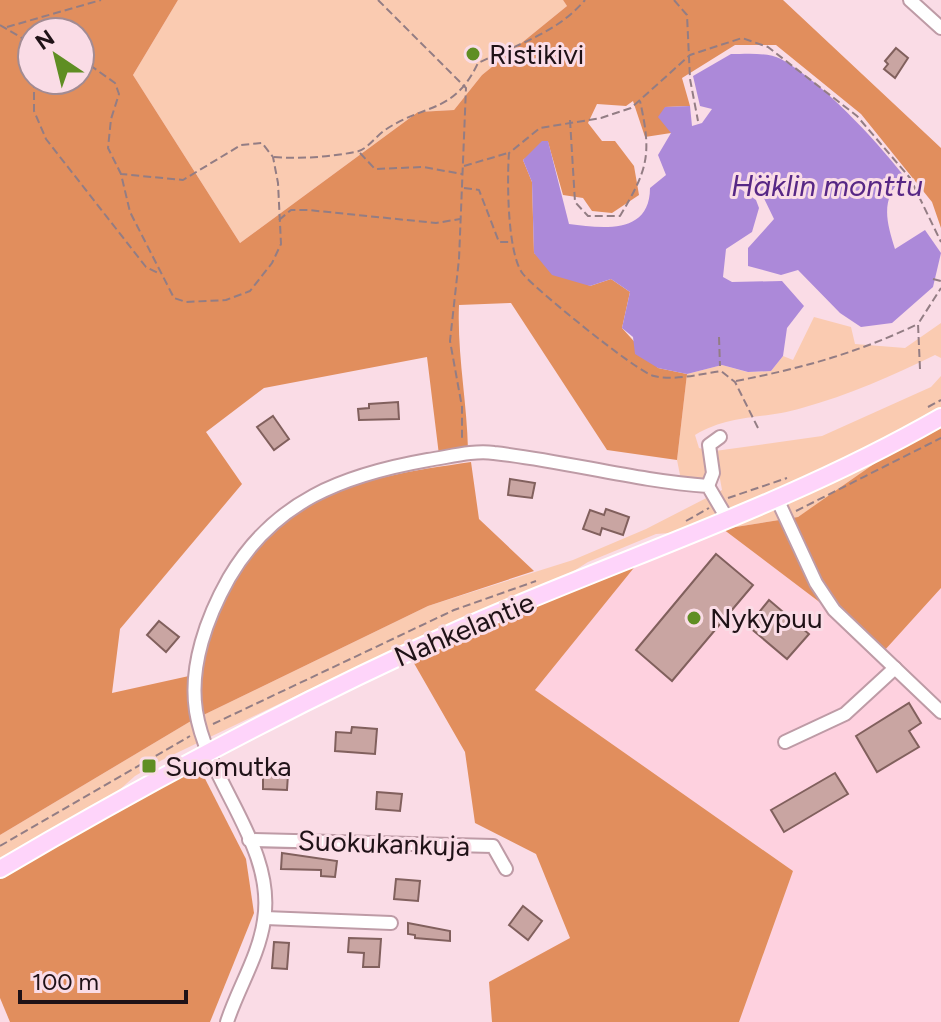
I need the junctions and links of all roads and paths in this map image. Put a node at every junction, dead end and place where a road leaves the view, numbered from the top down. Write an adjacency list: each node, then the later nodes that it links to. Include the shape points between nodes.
1 (101, 0): 7 (path)
2 (378, 0): 12 (path)
3 (585, 0): 12 (path, via 533,40 478,63)
4 (674, 0): 10 (path, via 687,15)
5 (910, 0): 8 (street)
6 (0, 25): 7 (path)
7 (7, 27): 9 (path)
8 (941, 28)
9 (16, 33)
10 (690, 55): 14 (path); 16 (path); 27 (path, via 742,38 768,47 857,116 910,178)
11 (96, 69): 21 (path, via 115,83 119,94 108,148)
12 (466, 88): 17 (path, via 385,130); 20 (path)
13 (34, 96): 28 (path, via 34,111 46,139 146,267)
14 (640, 100): 15 (path, via 601,118); 15 (path, via 648,138 644,176 620,216 588,216 575,202)
15 (570, 120): 18 (path, via 540,128)
16 (698, 121)
17 (359, 152): 19 (path); 22 (path, via 375,169 423,167)
18 (509, 153): 20 (path); 26 (path, via 506,199)
19 (273, 157): 21 (path, via 262,143 241,145 183,180); 25 (path)
20 (463, 166): 22 (path)
21 (121, 174): 28 (path, via 130,212)
22 (463, 174): 23 (path)
23 (462, 188): 24 (path); 26 (path, via 479,190 499,242)
24 (461, 219): 25 (path, via 436,223 291,210); 41 (path, via 450,341 462,407)
25 (279, 220): 28 (path, via 281,244 250,291 226,300 186,302 174,298)
26 (515, 242): 36 (path, via 521,272 610,349 651,376 721,371)
27 (941, 242)
28 (159, 273)
29 (933, 279): 30 (path)
30 (941, 281)
31 (941, 288): 32 (path)
32 (918, 324): 35 (path); 36 (path, via 825,362)
33 (719, 337): 34 (path)
34 (720, 366)
35 (920, 369)
36 (735, 382): 38 (path)
37 (941, 417): 43 (main road, Nahkelantie)
38 (758, 428)
39 (720, 437): 42 (street, via 709,445 713,473)
40 (941, 438): 43 (path)
41 (463, 455): 42 (street, via 491,452 645,481); 48 (street, via 378,469 325,488 280,517 247,547 207,624 195,675)
42 (708, 486): 44 (street)
43 (782, 509): 44 (main road, Nahkelantie); 45 (street, via 834,610)
44 (728, 520): 48 (main road, Nahkelantie, via 463,628)
45 (895, 668): 46 (street); 47 (street, via 845,714)
46 (941, 712)
47 (785, 742)
48 (206, 751): 51 (street); 52 (main road, Nahkelantie)
49 (146, 760): 50 (path)
50 (149, 766)
51 (249, 840): 53 (street, Suokukankuja, via 493,846); 54 (street, via 261,869)
52 (0, 869)
53 (506, 869)
54 (265, 918): 55 (street); 56 (street)
55 (391, 923)
56 (227, 1022)

